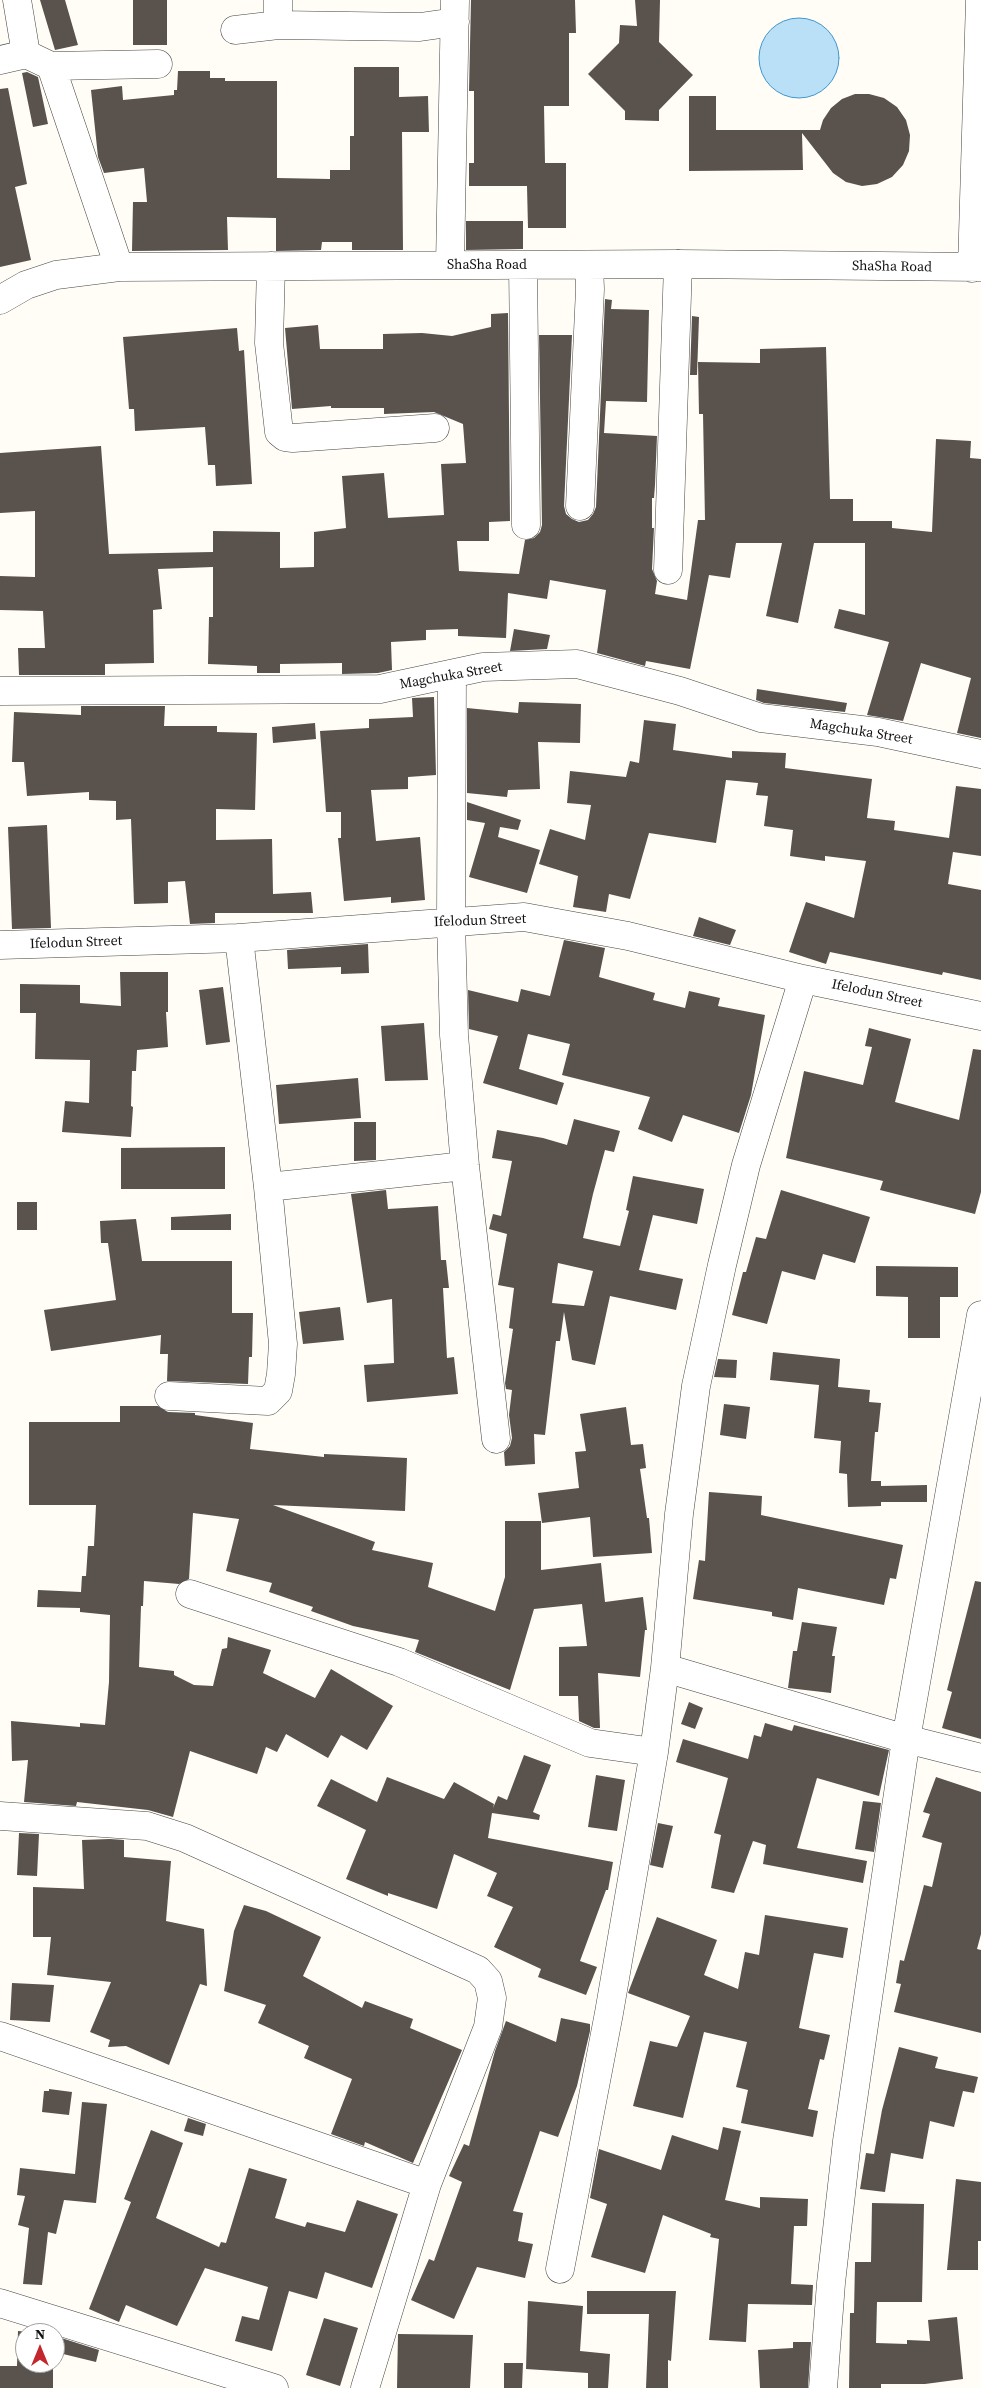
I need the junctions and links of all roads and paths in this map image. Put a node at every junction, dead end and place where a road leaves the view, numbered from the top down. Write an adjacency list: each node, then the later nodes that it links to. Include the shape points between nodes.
1 (17, 0): 6 (street)
2 (980, 8): 16 (street)
3 (455, 11): 4 (street, via 420,27); 12 (street)
4 (278, 13): 5 (street)
5 (236, 30)
6 (26, 54): 7 (street); 9 (street)
7 (0, 60)
8 (158, 64): 9 (street)
9 (51, 66): 14 (street)
10 (589, 264): 11 (street, ShaSha Road); 13 (street, ShaSha Road); 19 (street)
11 (678, 264): 16 (street, ShaSha Road); 21 (street)
12 (450, 265): 13 (street, ShaSha Road); 15 (street, ShaSha Road)
13 (523, 265): 20 (street)
14 (118, 266): 15 (street, ShaSha Road); 17 (street, ShaSha Road, via 56,275 26,285)
15 (271, 266): 18 (street, via 269,343 279,432 293,438)
16 (976, 267)
17 (0, 300)
18 (435, 428)
19 (580, 506)
20 (526, 525)
21 (668, 570)
22 (452, 674): 23 (street, Magchuka Street, via 380,689); 24 (street, Magchuka Street, via 483,667 577,664 680,691 761,718 878,732); 25 (street)
23 (0, 691)
24 (981, 754)
25 (451, 922): 26 (street, Ifelodun Street); 28 (street, Ifelodun Street, via 524,918 553,922 628,936); 30 (street, via 454,1035)
26 (239, 938): 27 (street, Ifelodun Street); 31 (street)
27 (0, 945)
28 (802, 979): 29 (street, Ifelodun Street); 36 (street, via 746,1165 696,1386 679,1514)
29 (981, 1016)
30 (465, 1166): 31 (street); 34 (street)
31 (268, 1187): 33 (street, via 283,1344 278,1391 268,1401)
32 (981, 1315): 37 (street)
33 (169, 1396)
34 (496, 1439)
35 (190, 1594): 38 (street, via 399,1662 590,1744)
36 (665, 1668): 37 (street); 38 (street)
37 (906, 1739): 39 (street); 47 (street, via 847,2141)
38 (654, 1752): 43 (street)
39 (981, 1758)
40 (0, 1816): 42 (street, via 147,1826 185,1838 478,1970 488,1981 492,1998 488,2027)
41 (0, 2036): 42 (street)
42 (427, 2184): 46 (street)
43 (560, 2269)
44 (0, 2303): 45 (street)
45 (274, 2388)
46 (365, 2388)
47 (823, 2388)

